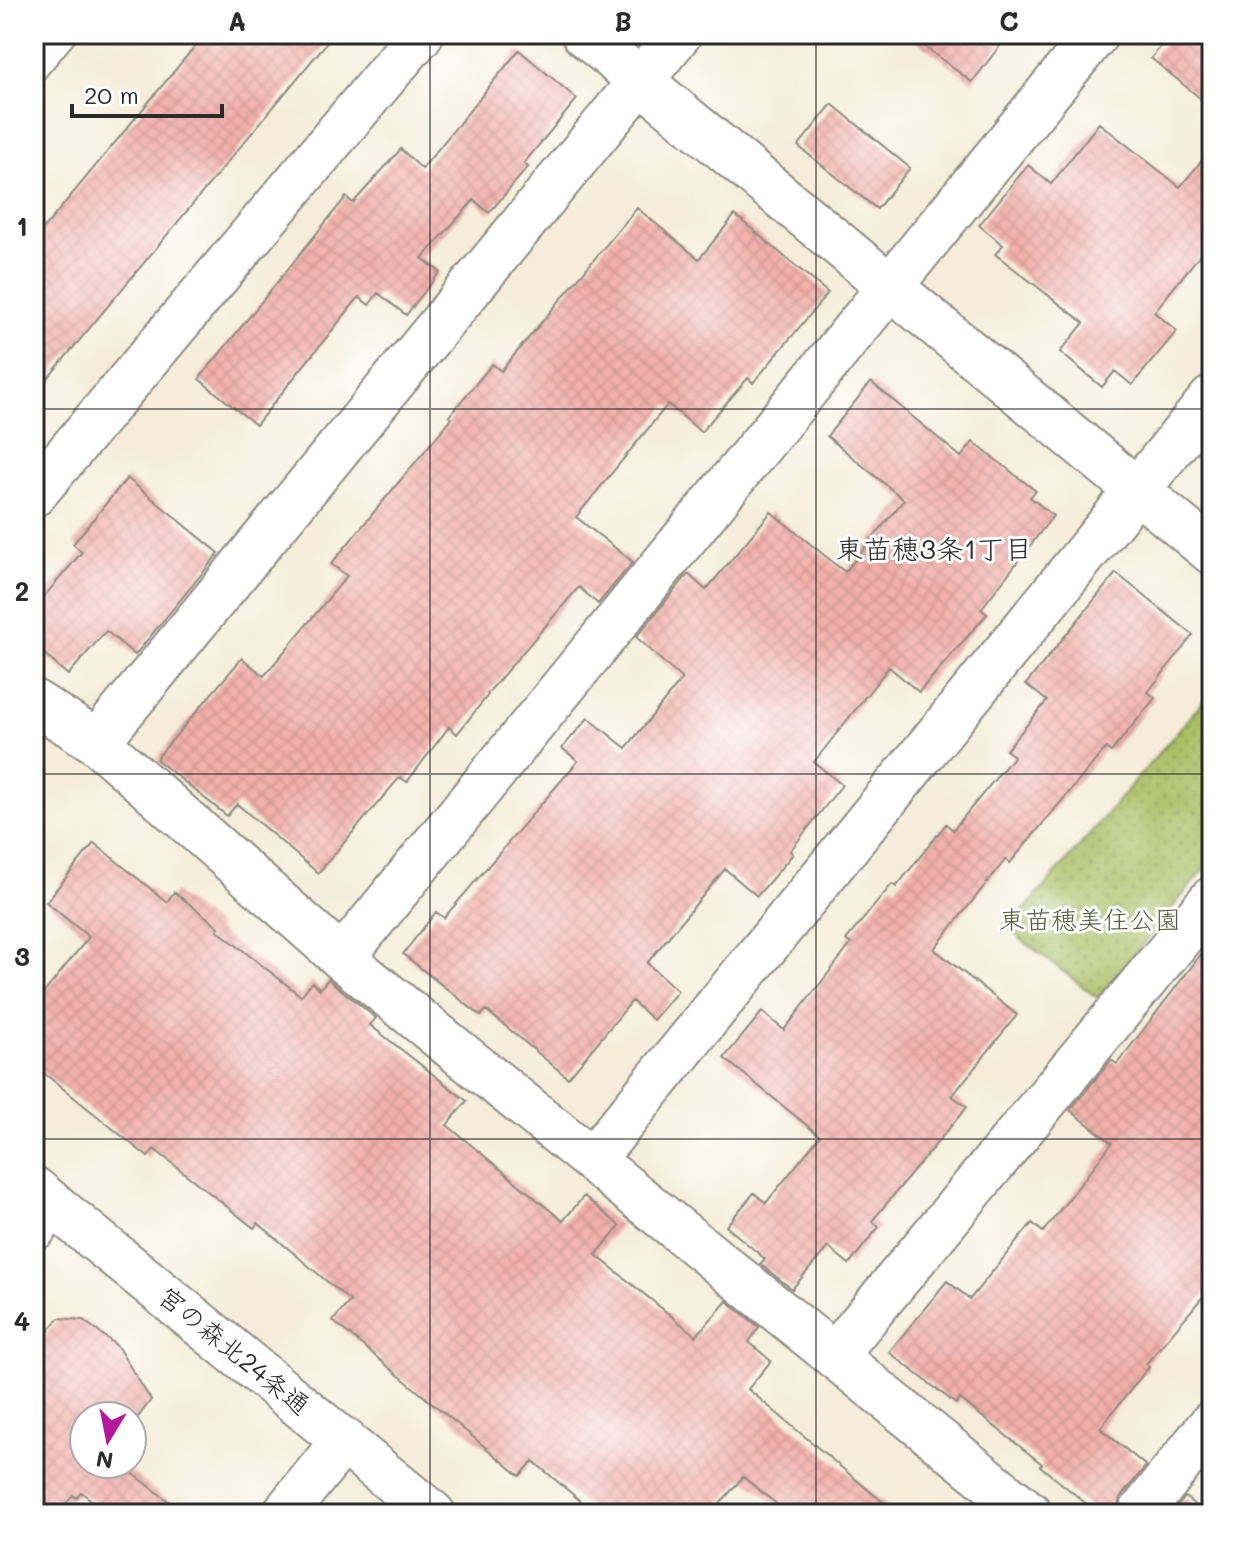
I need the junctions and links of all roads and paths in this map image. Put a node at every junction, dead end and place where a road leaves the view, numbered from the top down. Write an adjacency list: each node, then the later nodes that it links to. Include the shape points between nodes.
1 (64, 34): 6 (lane)
2 (421, 34): 11 (street)
3 (584, 34): 7 (street)
4 (679, 34): 7 (street)
5 (1096, 34): 8 (street)
6 (34, 70)
7 (641, 80): 8 (street); 14 (street)
8 (890, 284): 10 (street); 16 (street)
9 (1212, 398): 10 (street)
10 (1137, 490): 12 (street); 17 (street)
11 (34, 494)
12 (1212, 552)
13 (34, 702): 14 (street)
14 (97, 742): 16 (street)
15 (1212, 899): 19 (street)
16 (342, 958): 17 (street)
17 (592, 1160): 19 (street)
18 (40, 1207): 21 (street, 宮の森北24条通)
19 (834, 1356): 24 (street)
20 (1212, 1423): 25 (street)
21 (344, 1440): 22 (street); 23 (street, 宮の森北24条通)
22 (284, 1514)
23 (433, 1514)
24 (1030, 1514)
25 (1140, 1514)

